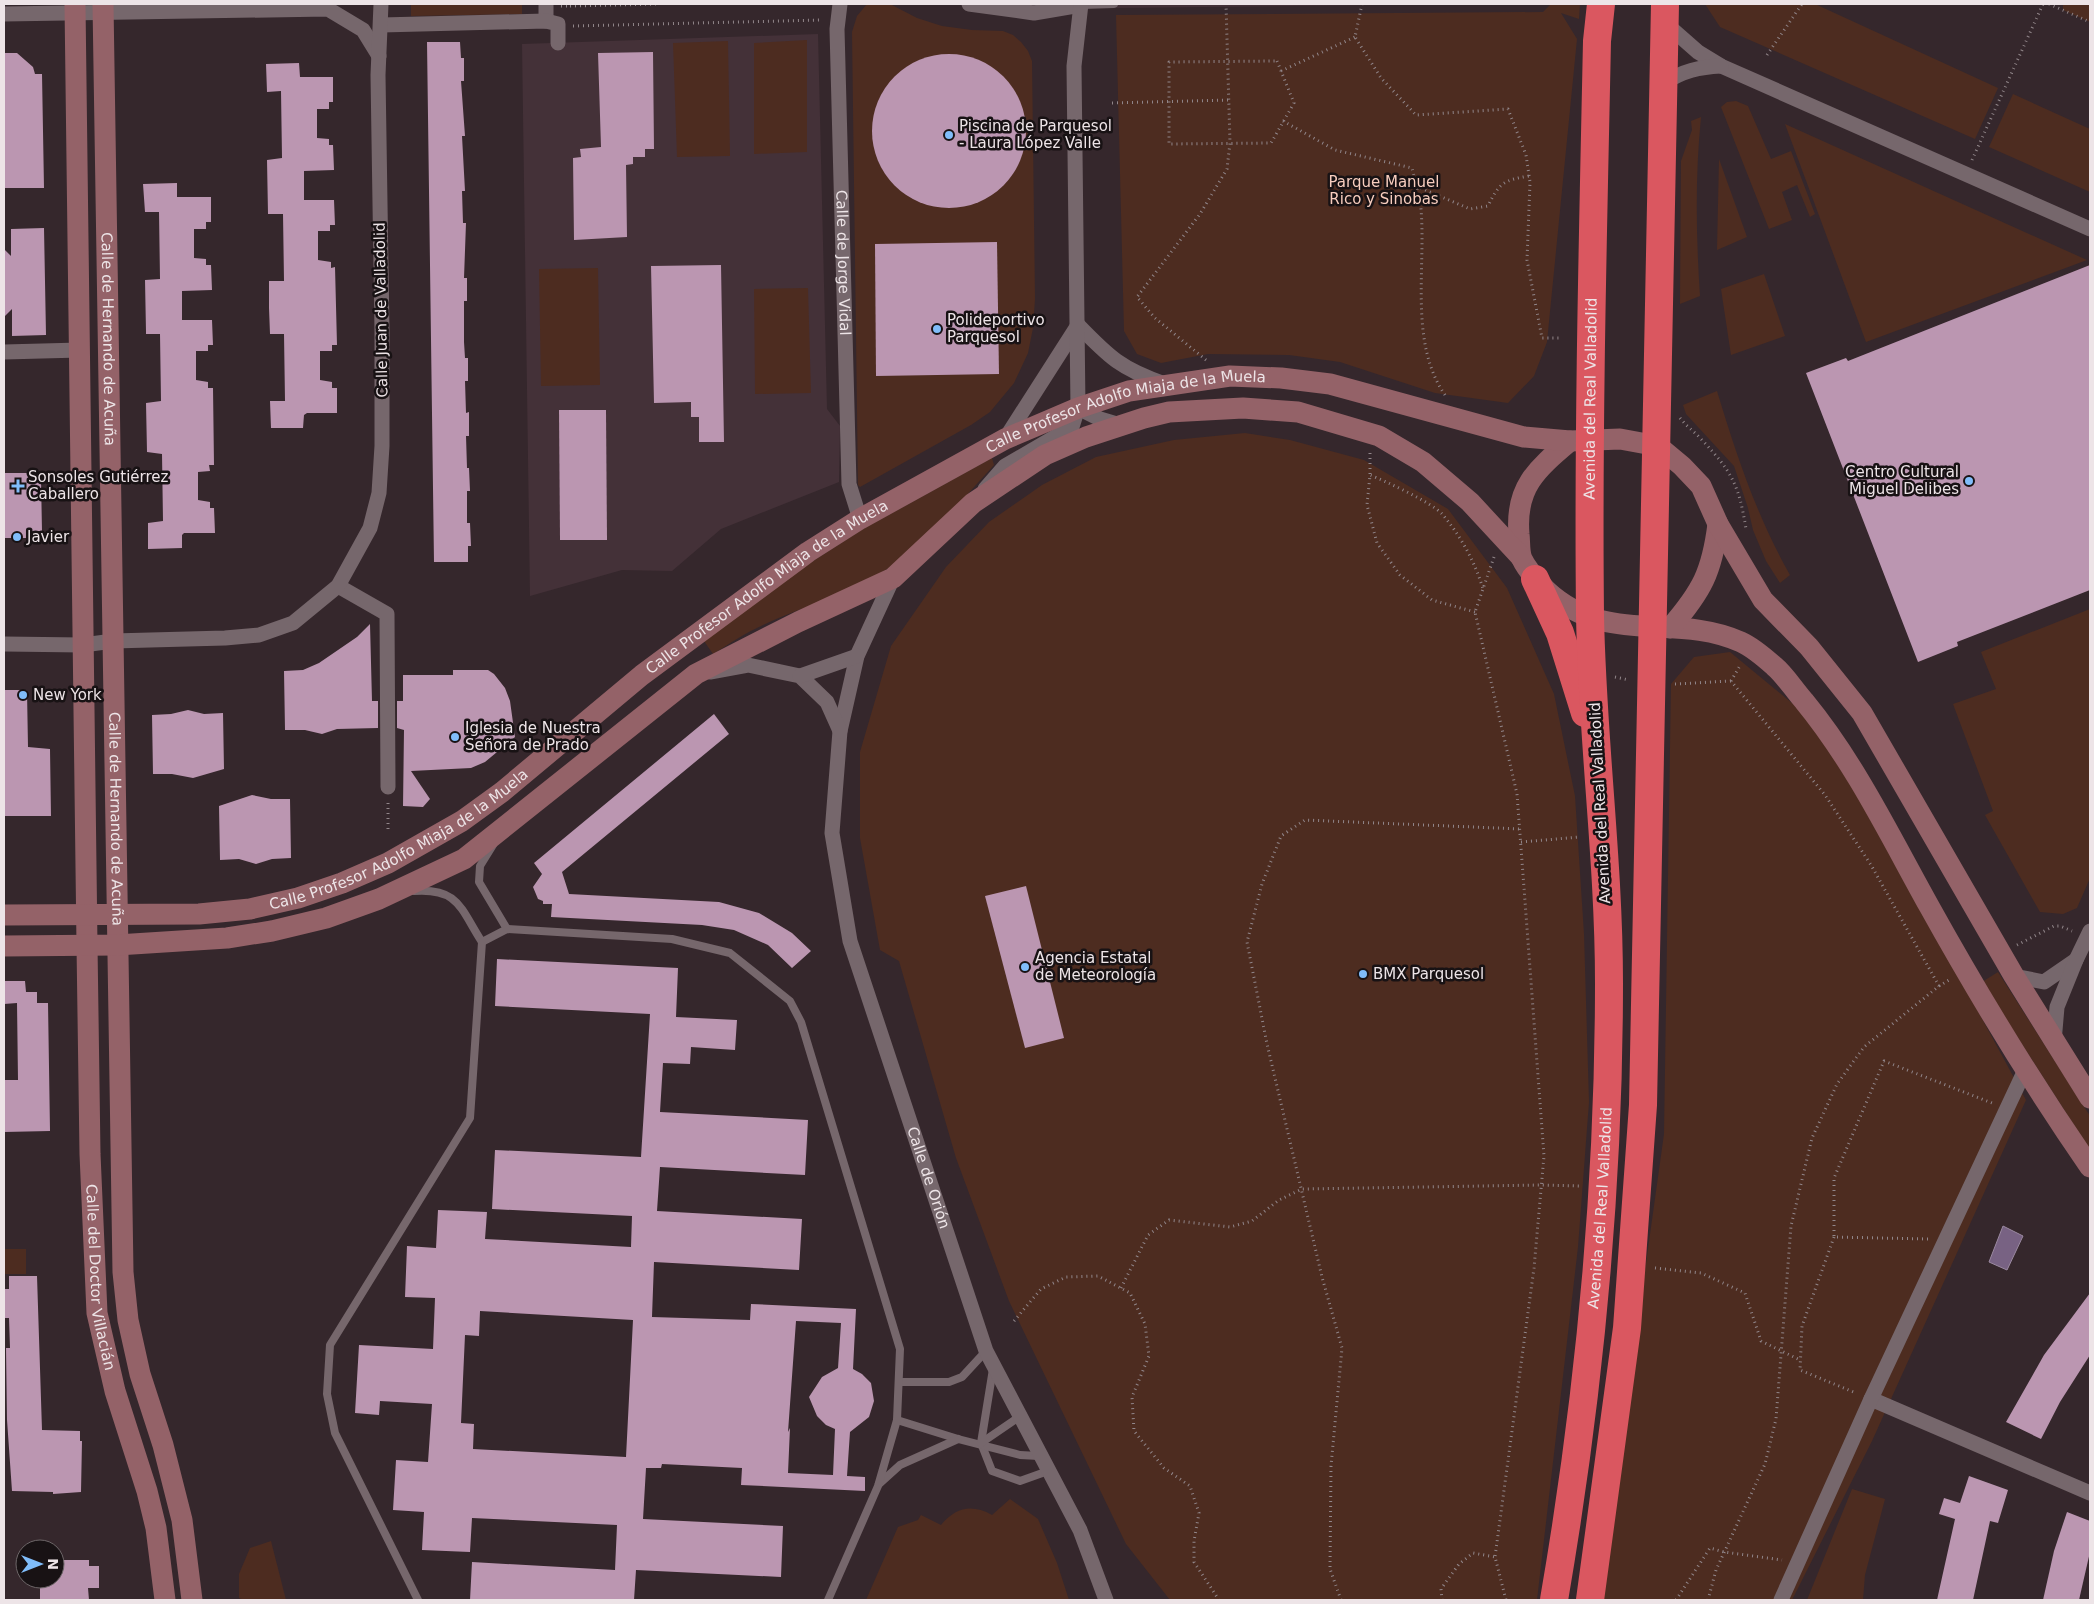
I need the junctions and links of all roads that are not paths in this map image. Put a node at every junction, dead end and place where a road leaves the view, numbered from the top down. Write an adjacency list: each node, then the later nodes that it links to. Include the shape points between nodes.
1 (381, 4): 14 (street, Calle Juan de Valladolid)
2 (546, 4): 13 (street)
3 (840, 4): 30 (street, Calle de Jorge Vidal, via 837,19 849,484)
4 (969, 4): 7 (street, via 1034,13)
5 (1114, 4): 7 (lane)
6 (1601, 4): 27 (highway, Avenida del Real Valladolid, via 1596,41)
7 (1081, 5): 20 (street, via 1074,66)
8 (332, 6): 9 (street); 16 (street, via 363,30)
9 (103, 8): 10 (street); 37 (street, Calle de Hernando de Acuña)
10 (75, 9): 12 (street); 21 (street, Calle de Hernando de Acuña)
11 (1665, 13): 17 (street, via 1698,52); 18 (highway)
12 (4, 14)
13 (552, 24): 14 (street); 15 (street)
14 (381, 25): 16 (street, Calle Juan de Valladolid)
15 (558, 43)
16 (379, 56): 34 (street, Calle Juan de Valladolid, via 382,446 379,493 370,528)
17 (1721, 66): 18 (street, via 1698,68); 19 (street)
18 (1664, 83): 28 (highway)
19 (2090, 229)
20 (1078, 325): 23 (street, via 1108,357 1137,374); 24 (street); 26 (street)
21 (80, 350): 22 (street); 39 (street, Calle de Hernando de Acuña)
22 (4, 352)
23 (1166, 384): 24 (street, Calle Profesor Adolfo Miaja de la Muela, via 1129,391); 27 (street, Calle Profesor Adolfo Miaja de la Muela, via 1230,376 1330,384 1524,437)
24 (1078, 408): 25 (street); 26 (street, Calle Profesor Adolfo Miaja de la Muela); 29 (street, via 1072,427 1004,466)
25 (1120, 425): 29 (street, Calle Profesor Adolfo Miaja de la Muela, via 1045,455); 32 (street, Calle Profesor Adolfo Miaja de la Muela, via 1169,412 1243,408 1298,412 1379,436 1423,462 1470,502)
26 (1006, 439): 30 (street, Calle Profesor Adolfo Miaja de la Muela)
27 (1580, 440): 28 (street, Calle Profesor Adolfo Miaja de la Muela, via 1620,439); 32 (street, via 1537,469 1522,494 1518,518); 35 (highway, Avenida del Real Valladolid)
28 (1658, 446): 31 (street, via 1701,486); 36 (highway)
29 (973, 503): 33 (street, Calle Profesor Adolfo Miaja de la Muela)
30 (860, 519): 49 (street, Calle Profesor Adolfo Miaja de la Muela, via 711,622 502,792 462,821 388,863 298,898 250,909 199,914)
31 (1718, 524): 36 (street, via 1714,558 1703,583 1692,602); 58 (street, via 1763,600 1809,647 1862,713)
32 (1528, 568): 35 (street, Calle Profesor Adolfo Miaja de la Muela, via 1558,600); 44 (highway, via 1560,633)
33 (893, 578): 40 (street, Calle de Orión); 41 (street, Calle Profesor Adolfo Miaja de la Muela)
34 (338, 586): 37 (street, Calle Juan de Valladolid, via 293,623 259,635); 45 (street, via 387,614)
35 (1590, 619): 36 (street, Calle Profesor Adolfo Miaja de la Muela, via 1621,626); 44 (highway, Avenida del Real Valladolid)
36 (1661, 628): 60 (street, Calle Profesor Adolfo Miaja de la Muela, via 1715,634 1741,642 1776,667 1821,722 1860,782 1958,960); 81 (highway, via 1643,1105 1627,1328)
37 (113, 641): 39 (street, Calle Juan de Valladolid); 49 (street, Calle de Hernando de Acuña)
38 (4, 644): 39 (street, Calle Juan de Valladolid)
39 (83, 645): 48 (street, Calle de Hernando de Acuña)
40 (858, 656): 42 (street); 43 (street, Calle de Orión)
41 (696, 674): 42 (street, via 748,665); 46 (street, Calle Profesor Adolfo Miaja de la Muela)
42 (800, 676): 43 (street, via 826,702)
43 (840, 731): 63 (street, Calle de Orión, via 832,833 850,941)
44 (1598, 754): 80 (highway, Avenida del Real Valladolid, via 1609,980 1606,1110 1588,1356 1576,1462)
45 (388, 787)
46 (506, 826): 47 (street, Calle Profesor Adolfo Miaja de la Muela, via 464,859); 51 (lane, via 480,866 479,882)
47 (394, 892): 53 (lane, via 435,890 453,897); 55 (street, Calle Profesor Adolfo Miaja de la Muela, via 326,918 272,932)
48 (86, 915): 49 (street, Calle Profesor Adolfo Miaja de la Muela); 50 (street, Calle Profesor Adolfo Miaja de la Muela); 54 (street, Calle de Hernando de Acuña)
49 (116, 915): 55 (street, Calle de Hernando de Acuña)
50 (4, 916)
51 (507, 929): 53 (lane); 65 (lane, via 672,939 730,953 790,1001 801,1022 900,1349)
52 (2090, 931): 57 (street)
53 (482, 942): 77 (lane, via 470,1118 330,1345 327,1394 335,1433)
54 (86, 945): 55 (street, Calle Profesor Adolfo Miaja de la Muela); 56 (street, Calle Profesor Adolfo Miaja de la Muela); 75 (street, Calle del Doctor Villacián, via 97,1313 115,1391 148,1491)
55 (117, 945): 76 (street, Calle del Doctor Villacián, via 123,1272 128,1320 182,1520)
56 (4, 946)
57 (2076, 960): 58 (street, via 2044,982); 59 (street, via 2057,1007)
58 (2014, 976): 59 (street)
59 (2054, 1044): 61 (street)
60 (2025, 1070): 62 (street, Calle Profesor Adolfo Miaja de la Muela); 66 (street)
61 (2090, 1098)
62 (2090, 1167)
63 (986, 1351): 64 (street, Calle de Orión); 65 (lane, via 962,1377 949,1382)
64 (994, 1365): 67 (street, Calle de Orión); 70 (lane)
65 (899, 1382): 68 (lane)
66 (1870, 1399): 74 (street); 82 (street)
67 (1019, 1417): 70 (lane); 71 (street, Calle de Orión)
68 (897, 1420): 69 (lane); 73 (lane)
69 (958, 1439): 70 (lane); 73 (lane, via 900,1465)
70 (981, 1444): 71 (lane, via 1020,1455); 72 (lane, via 992,1471 1020,1481)
71 (1039, 1456): 72 (street, Calle de Orión)
72 (1048, 1471): 79 (street, Calle de Orión, via 1080,1530)
73 (878, 1486): 78 (lane)
74 (2090, 1493)
75 (166, 1600)
76 (192, 1600)
77 (418, 1600)
78 (828, 1600)
79 (1106, 1600)
80 (1554, 1600)
81 (1590, 1600)
82 (1781, 1600)

